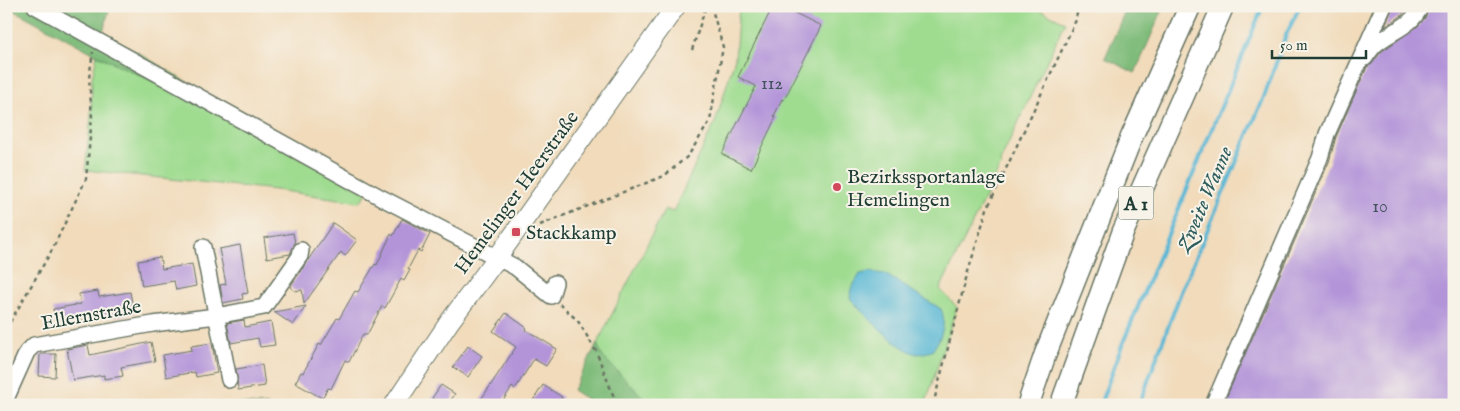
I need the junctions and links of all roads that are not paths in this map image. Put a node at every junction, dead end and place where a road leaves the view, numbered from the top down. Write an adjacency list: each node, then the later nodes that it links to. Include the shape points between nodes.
1 (35, 6): 10 (street)
2 (676, 6): 10 (main road, Hemelinger Heerstraße)
3 (1190, 6): 16 (highway, A 1, via 1097,222)
4 (1223, 6): 17 (highway, A 1, via 1123,232)
5 (1384, 6): 7 (street)
6 (1421, 6): 7 (street, via 1406,26 1376,45)
7 (1357, 66): 18 (street)
8 (203, 246): 12 (street)
9 (301, 250): 12 (street, Ellernstraße, via 264,307)
10 (497, 258): 11 (street); 15 (main road, Hemelinger Heerstraße)
11 (553, 289)
12 (216, 316): 13 (street); 14 (street, Ellernstraße, via 34,345 27,352)
13 (229, 380)
14 (6, 399)
15 (394, 405)
16 (1028, 405)
17 (1061, 405)
18 (1213, 405)

